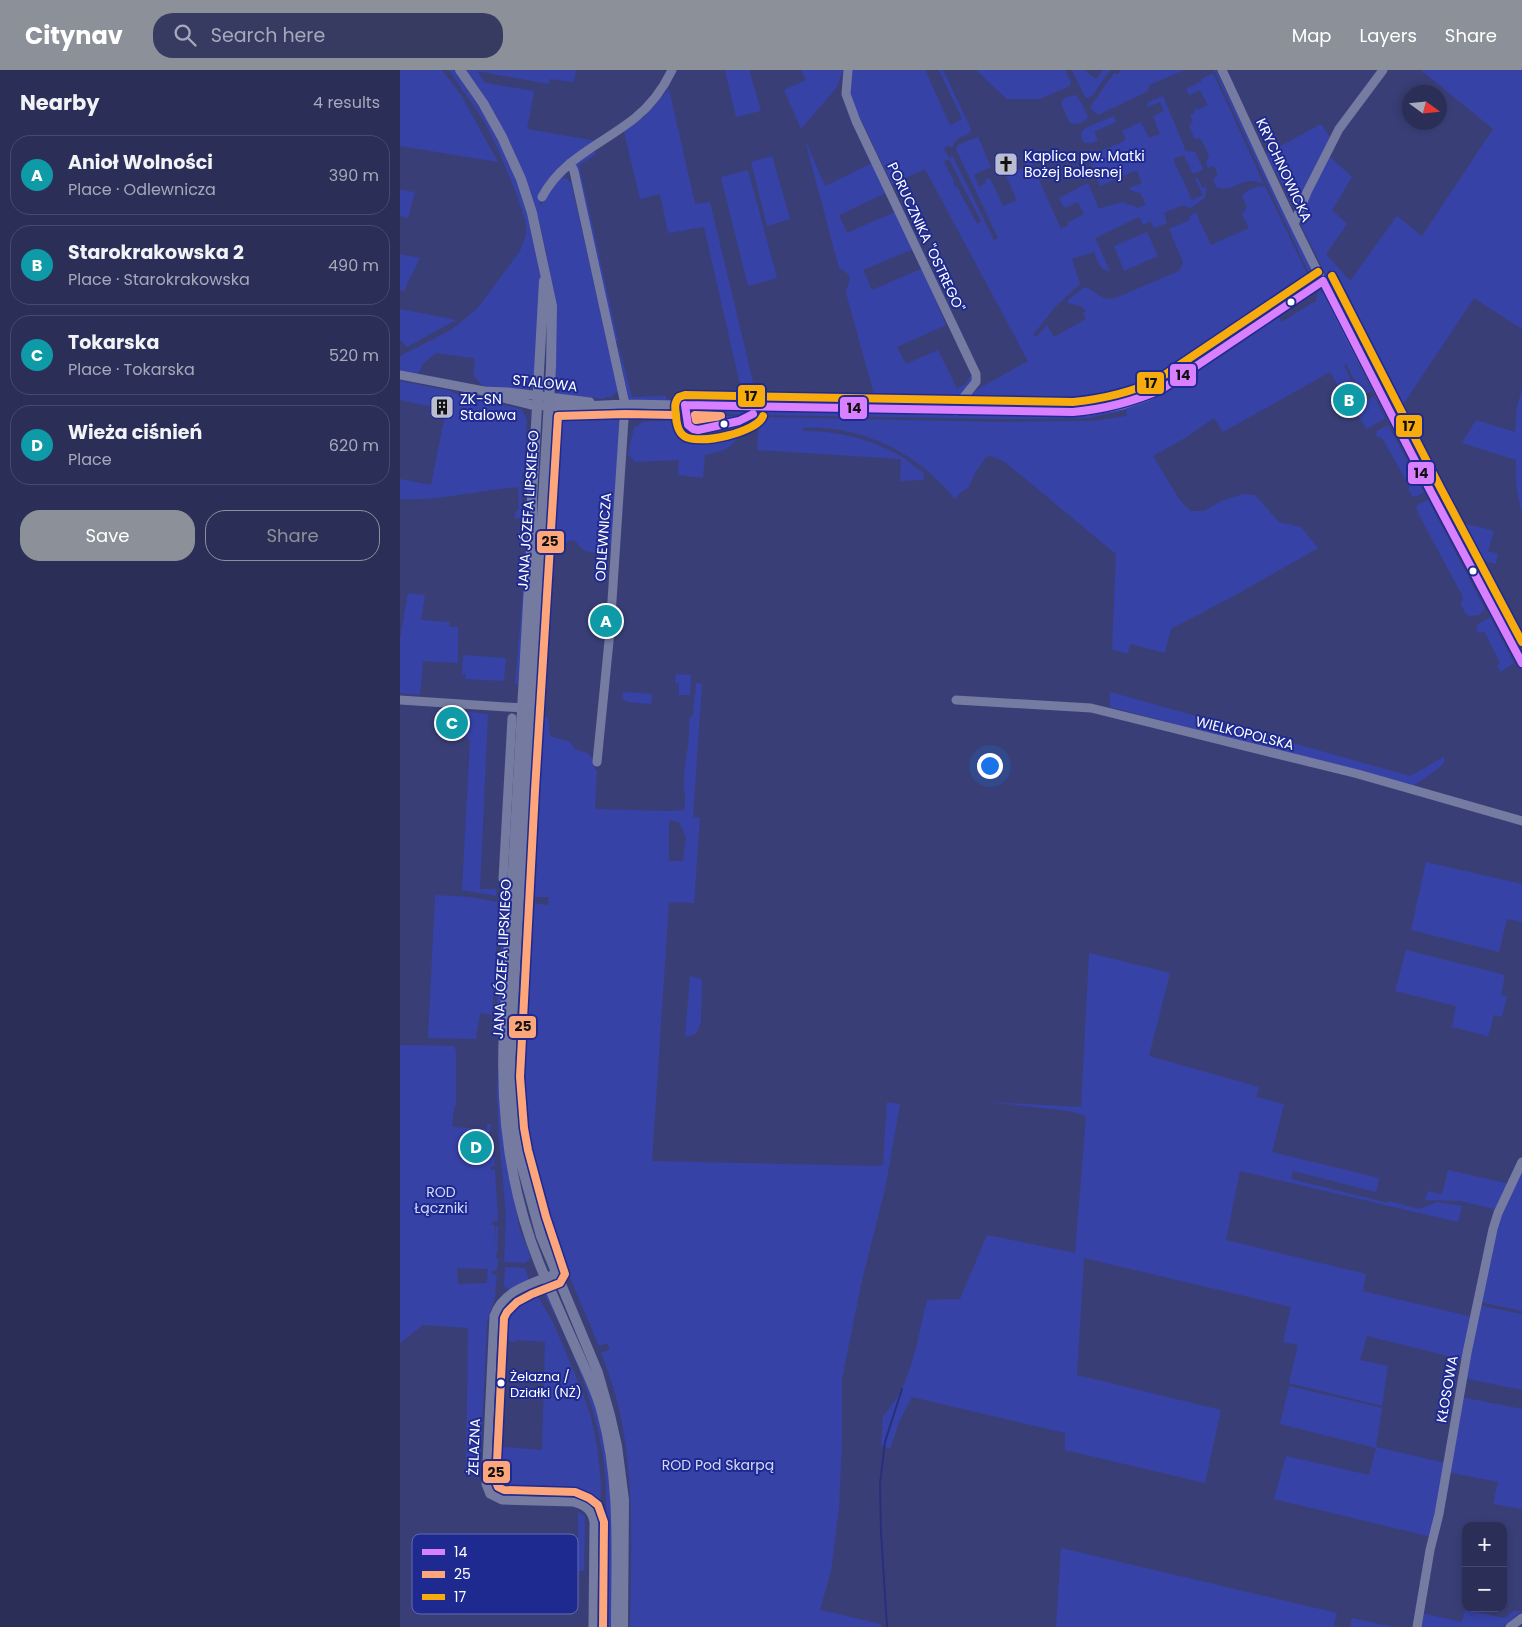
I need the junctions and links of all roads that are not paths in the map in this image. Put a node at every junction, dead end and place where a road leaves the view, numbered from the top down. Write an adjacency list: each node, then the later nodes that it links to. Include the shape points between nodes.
1 (460, 70): 11 (main road, JANA JÓZEFA LIPSKIEGO, via 489,113 514,163 532,213 544,277)
2 (672, 70): 6 (street, via 653,101 641,112)
3 (848, 70): 15 (street, PORUCZNIKA "OSTREGO", via 846,94 856,121 976,374 976,382)
4 (1222, 70): 8 (street, KRYCHNOWICKA)
5 (1384, 70): 8 (street, via 1339,129)
6 (570, 163): 7 (street, via 553,178); 13 (street, ODLEWNICZA)
7 (542, 197)
8 (1294, 224): 9 (street, KRYCHNOWICKA)
9 (1323, 282): 15 (street, STALOWA, via 1180,378 1146,397 1087,411); 17 (street, KRYCHNOWICKA)
10 (400, 375): 11 (street, STALOWA)
11 (544, 401): 12 (street, STALOWA); 20 (main road, JANA JÓZEFA LIPSKIEGO)
12 (608, 404): 13 (street, STALOWA); 16 (street, via 620,410)
13 (625, 404): 14 (street, STALOWA); 16 (street, ODLEWNICZA)
14 (636, 404): 15 (street, STALOWA); 16 (street)
15 (956, 411)
16 (625, 417): 22 (street, ODLEWNICZA)
17 (1522, 663)
18 (400, 700): 20 (street)
19 (956, 700): 23 (street, WIELKOPOLSKA, via 1091,708 1358,774)
20 (527, 707): 26 (main road, JANA JÓZEFA LIPSKIEGO, via 504,1030 503,1090 515,1190 528,1233)
21 (512, 718): 24 (street)
22 (597, 762)
23 (1522, 821)
24 (504, 879)
25 (1522, 1162): 31 (street, KŁOSOWA, via 1493,1229)
26 (550, 1276): 28 (street, ŻELAZNA, via 510,1294 494,1316 486,1484 489,1492 500,1500 568,1502 590,1510 594,1522); 29 (main road, JANA JÓZEFA LIPSKIEGO, via 596,1393 610,1447 616,1496); 30 (main road, JANA JÓZEFA LIPSKIEGO, via 598,1373 617,1446 624,1500)
27 (1522, 1618): 32 (street)
28 (593, 1627)
29 (616, 1627)
30 (623, 1627)
31 (1417, 1627)
32 (1510, 1627)

